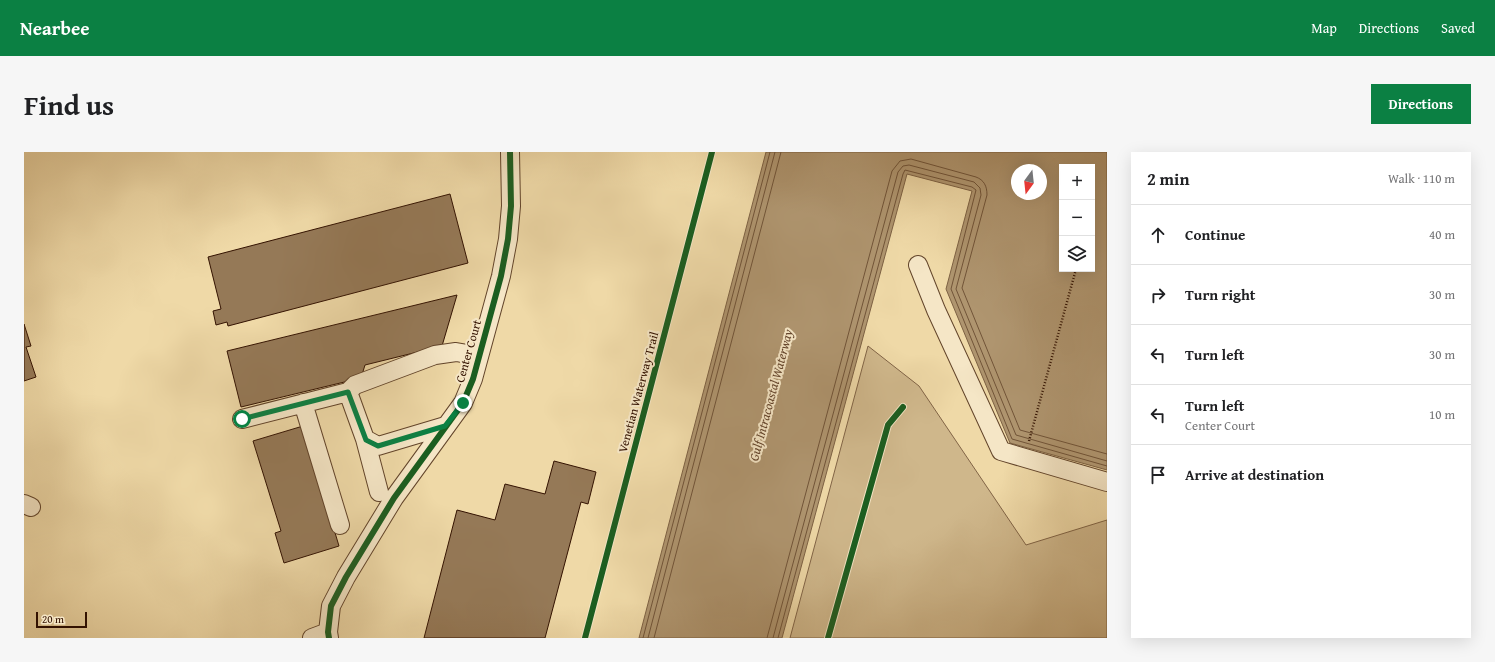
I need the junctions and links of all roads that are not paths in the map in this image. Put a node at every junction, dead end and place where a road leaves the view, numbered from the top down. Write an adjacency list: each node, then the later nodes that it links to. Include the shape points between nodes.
1 (510, 152): 3 (street, Center Court, via 511,206 508,239 501,276)
2 (918, 265): 9 (street, via 1001,451)
3 (479, 356): 4 (street, via 456,352 435,355 355,385); 7 (street, Center Court, via 463,403)
4 (348, 392): 5 (street); 8 (street)
5 (303, 403): 6 (street); 11 (street)
6 (242, 419)
7 (445, 426): 8 (street, via 378,446); 12 (street, Center Court, via 394,498 346,577 331,606)
8 (366, 440): 10 (street)
9 (1107, 482)
10 (379, 492)
11 (340, 525)
12 (323, 636)

